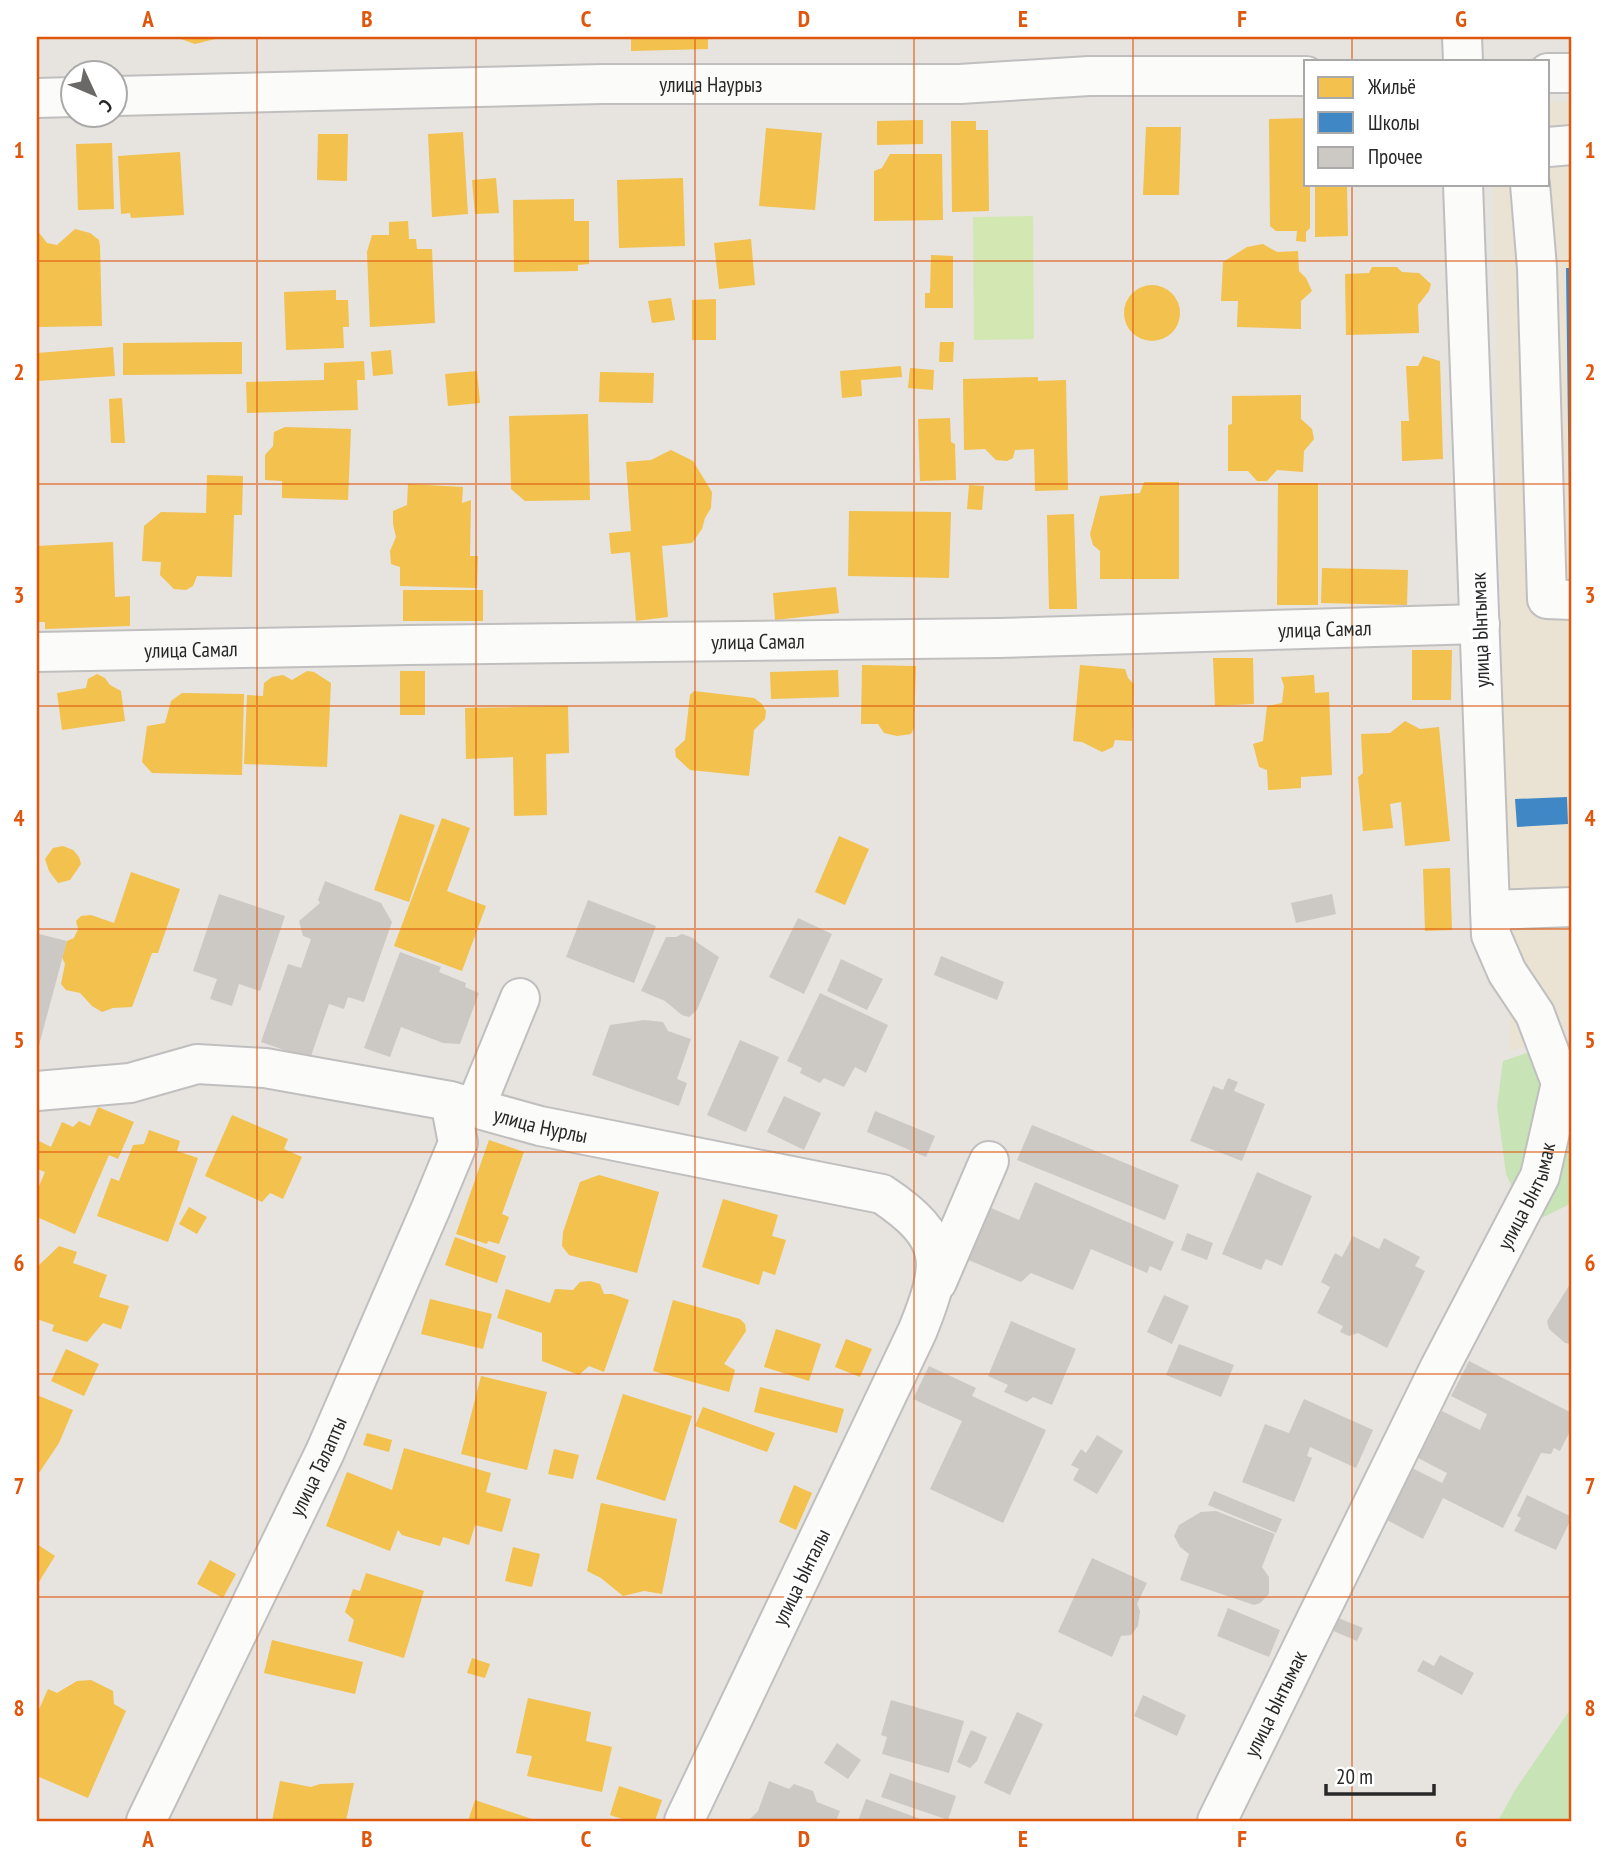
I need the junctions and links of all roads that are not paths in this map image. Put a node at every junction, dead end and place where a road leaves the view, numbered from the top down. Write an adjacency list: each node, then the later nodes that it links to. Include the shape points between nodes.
1 (1462, 37): 2 (street)
2 (1463, 60)
3 (1550, 73): 4 (street)
4 (1572, 73)
5 (1304, 76): 6 (street, улица Наурыз, via 602,84)
6 (130, 96)
7 (37, 97): 8 (street)
8 (60, 97)
9 (1572, 145): 10 (street)
10 (1550, 148)
11 (1463, 186): 14 (street, улица Ынтымак)
12 (1530, 186): 13 (street, via 1547,599)
13 (1572, 600)
14 (1480, 624): 15 (street, улица Самал, via 999,638); 17 (street, улица Ынтымак)
15 (37, 652)
16 (1572, 907): 17 (street)
17 (1490, 910): 26 (street, улица Ынтымак, via 1491,935 1507,972 1535,1014 1561,1083 1540,1176 1440,1367)
18 (520, 998): 20 (street)
19 (37, 1091): 20 (street, улица Нурлы, via 130,1083 197,1064 265,1068)
20 (463, 1105): 22 (street, улица Нурлы, via 540,1126 882,1194 908,1211 933,1243); 24 (street, улица Талапты, via 458,1143 325,1452)
21 (989, 1161): 22 (street)
22 (933, 1293): 23 (street, улица Нурлы)
23 (917, 1332): 25 (street, улица Ынталы)
24 (146, 1821)
25 (684, 1821)
26 (1217, 1821)

